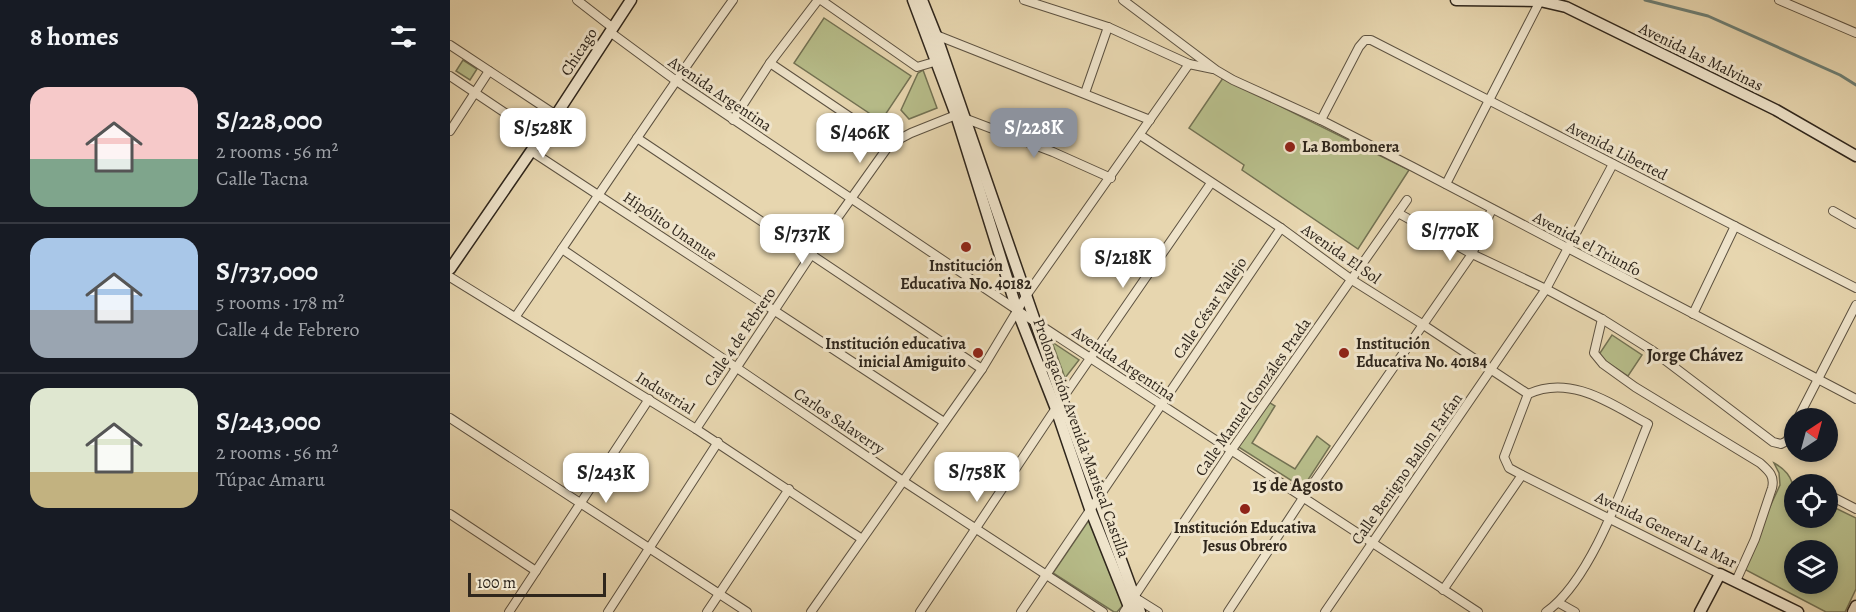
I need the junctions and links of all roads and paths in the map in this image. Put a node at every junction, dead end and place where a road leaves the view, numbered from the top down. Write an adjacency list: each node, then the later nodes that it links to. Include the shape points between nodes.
1 (577, 0): 13 (street, Avenida Argentina)
2 (631, 0): 13 (main road, Chicago)
3 (734, 0): 23 (street)
4 (819, 0): 17 (street, via 917,67); 18 (street)
5 (914, 0): 17 (main road, Prolongación Avenida Mariscal Castilla)
6 (922, 0): 15 (main road, Prolongación Avenida Mariscal Castilla)
7 (1023, 0): 12 (street)
8 (1123, 0): 20 (street, Avenida el Triunfo)
9 (1456, 0): 11 (main road, Avenida las Malvinas)
10 (1779, 0): 14 (street)
11 (1540, 1): 26 (street); 38 (main road, Avenida las Malvinas, via 1566,7 1776,110)
12 (1108, 27): 19 (street); 25 (street)
13 (611, 30): 23 (street, Avenida Argentina); 27 (main road, Chicago)
14 (1856, 33)
15 (936, 35): 17 (main road, Prolongación Avenida Mariscal Castilla); 25 (street)
16 (450, 45): 21 (street)
17 (940, 60): 28 (main road, Prolongación Avenida Mariscal Castilla)
18 (770, 63): 29 (street); 36 (street)
19 (1190, 64): 20 (street); 30 (street)
20 (1216, 70): 31 (street, Avenida el Triunfo)
21 (489, 71): 24 (street); 27 (street)
22 (450, 76): 24 (street)
23 (675, 80): 29 (street, Avenida Argentina); 35 (street)
24 (475, 93): 32 (street); 34 (street)
25 (1085, 93): 30 (street)
26 (1488, 100): 31 (street, Avenida Liberted, via 1365,40); 39 (street, Avenida Liberted); 42 (street)
27 (556, 115): 34 (main road, Chicago)
28 (961, 117): 36 (street, Calle 4 de Febrero); 40 (street); 61 (main road, Prolongación Avenida Mariscal Castilla); 63 (main road, Prolongación Avenida Mariscal Castilla)
29 (733, 120): 44 (street, Avenida Argentina)
30 (1150, 120): 33 (street)
31 (1321, 120): 42 (street, Avenida el Triunfo)
32 (450, 131)
33 (1140, 135): 40 (street); 41 (street, Avenida El Sol)
34 (540, 137): 37 (main road, Chicago)
35 (637, 138): 43 (street); 55 (street)
36 (890, 144): 44 (street, Calle 4 de Febrero)
37 (531, 151): 43 (street, Hipólito Unanue); 56 (main road, Chicago)
38 (1856, 156)
39 (1613, 164): 50 (street, Avenida Liberted); 53 (street, Calle Benigno Ballon Farfan)
40 (1111, 178): 61 (street)
41 (1211, 183): 51 (street, Avenida El Sol); 70 (street)
42 (1446, 184): 46 (street, Avenida el Triunfo)
43 (599, 196): 52 (street); 64 (street, Hipólito Unanue)
44 (850, 198): 55 (street, Calle 4 de Febrero); 63 (street, Avenida Argentina)
45 (1407, 200): 48 (street, Calle Manuel Gonzáles Prada)
46 (1492, 209): 53 (street, Avenida el Triunfo); 54 (street)
47 (1833, 211): 49 (street)
48 (1398, 213): 54 (street); 58 (street, Calle Manuel Gonzáles Prada)
49 (1856, 224)
50 (1735, 226): 59 (street, Avenida Liberted); 65 (street)
51 (1281, 228): 58 (street, Avenida El Sol); 79 (street, Calle César Vallejo)
52 (562, 249): 66 (street); 71 (street, Carlos Salaverry)
53 (1569, 249): 60 (street, Calle Benigno Ballon Farfan); 65 (street, Avenida el Triunfo)
54 (1472, 254): 60 (street); 69 (street)
55 (811, 255): 64 (street, Calle 4 de Febrero); 72 (street)
56 (450, 269)
57 (450, 277): 66 (street, Industrial)
58 (1352, 280): 69 (street, Avenida El Sol); 86 (street, Calle Manuel Gonzáles Prada)
59 (1856, 288)
60 (1546, 289): 67 (street); 73 (street, Calle Benigno Ballon Farfan)
61 (1026, 296): 63 (street); 68 (main road, Prolongación Avenida Mariscal Castilla)
62 (1856, 305): 74 (street)
63 (1017, 310): 68 (street, Avenida Argentina); 72 (street); 78 (main road, Prolongación Avenida Mariscal Castilla)
64 (773, 312): 71 (street, Calle 4 de Febrero); 82 (street, Hipólito Unanue)
65 (1693, 315): 74 (street, Avenida el Triunfo)
66 (516, 316): 76 (street, Industrial)
67 (1602, 319): 85 (street, via 1653,351 1773,442); 105 (street, via 1594,353 1603,364 1670,410 1760,463 1774,481 1755,539)
68 (1035, 321): 70 (street, Avenida Argentina); 78 (main road, Prolongación Avenida Mariscal Castilla)
69 (1422, 324): 73 (street, Avenida El Sol); 91 (street)
70 (1091, 358): 78 (street); 79 (street, Avenida Argentina)
71 (736, 368): 83 (street, Calle 4 de Febrero); 88 (street, Carlos Salaverry)
72 (982, 369): 82 (street)
73 (1493, 370): 75 (street, Avenida El Sol); 100 (street, Calle Benigno Ballon Farfan)
74 (1818, 379): 77 (street, Avenida el Triunfo); 80 (street)
75 (1528, 394): 87 (street, via 1504,457 1509,468); 97 (street, via 1567,387 1590,393 1648,424)
76 (649, 399): 83 (street, Industrial); 93 (street)
77 (1856, 399)
78 (1059, 404): 90 (main road, Prolongación Avenida Mariscal Castilla); 94 (main road, Prolongación Avenida Mariscal Castilla); 98 (street)
79 (1161, 404): 86 (street, Avenida Argentina); 90 (street, Calle César Vallejo)
80 (1803, 408)
81 (451, 421): 93 (street)
82 (944, 422): 88 (street)
83 (696, 429): 84 (street, Industrial)
84 (718, 442): 89 (street, Industrial); 101 (street)
85 (1784, 442)
86 (1231, 451): 91 (street, Avenida Argentina); 110 (street, Calle Manuel Gonzáles Prada)
87 (1522, 475): 97 (street, Avenida General La Mar); 106 (street)
88 (903, 481): 98 (street, Carlos Salaverry); 99 (street)
89 (789, 489): 99 (street, Industrial); 107 (street)
90 (1099, 496): 94 (street, Calle César Vallejo); 110 (main road, Prolongación Avenida Mariscal Castilla)
91 (1303, 498): 100 (street, Avenida Argentina); 121 (street)
92 (1838, 500): 95 (street)
93 (581, 503): 101 (street); 102 (street)
94 (1090, 509): 104 (street, Calle César Vallejo); 110 (main road, Prolongación Avenida Mariscal Castilla)
95 (1856, 509)
96 (450, 514): 102 (street)
97 (1609, 519): 103 (street, Avenida General La Mar); 108 (street, via 1576,581)
98 (976, 528): 104 (street, Carlos Salaverry); 116 (street)
99 (862, 539): 115 (street)
100 (1371, 544): 106 (street, Avenida Argentina); 122 (street, Calle Benigno Ballon Farfan)
101 (650, 549): 107 (street); 112 (street)
102 (536, 571): 111 (street)
103 (1720, 574): 105 (main road, Avenida General La Mar); 126 (main road)
104 (1046, 576): 117 (street, Calle César Vallejo); 118 (street, Carlos Salaverry)
105 (1736, 580): 127 (main road, Avenida General La Mar)
106 (1443, 590): 123 (street, Avenida Argentina)
107 (719, 594): 113 (street); 114 (street)
108 (1559, 603): 124 (street); 125 (street)
109 (1856, 606): 128 (main road)
110 (1130, 607): 119 (main road, Prolongación Avenida Mariscal Castilla); 120 (street)
111 (509, 612)
112 (608, 612)
113 (708, 612)
114 (747, 612)
115 (811, 612)
116 (920, 612)
117 (1021, 612)
118 (1103, 612)
119 (1140, 612)
120 (1158, 612)
121 (1228, 612)
122 (1325, 612)
123 (1478, 612)
124 (1546, 612)
125 (1575, 612)
126 (1700, 612)
127 (1798, 612)
128 (1853, 612)

